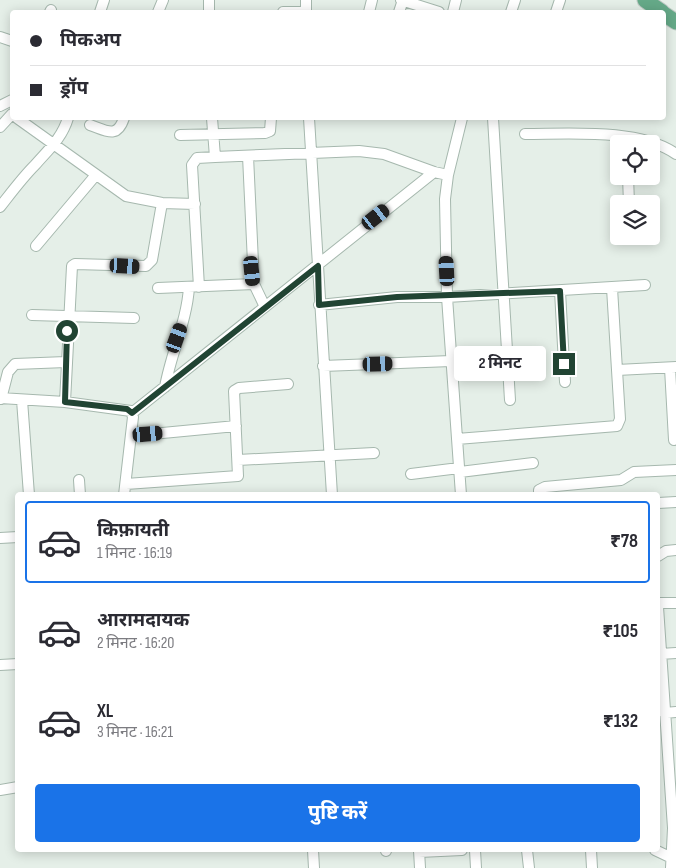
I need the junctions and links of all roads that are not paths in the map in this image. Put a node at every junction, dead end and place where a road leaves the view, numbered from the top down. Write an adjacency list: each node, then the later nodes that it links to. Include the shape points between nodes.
1 (402, 0): 3 (street)
2 (645, 0): 4 (main road)
3 (434, 10)
4 (659, 10)
5 (10, 116): 15 (street)
6 (20, 120): 21 (street)
7 (67, 120): 21 (street)
8 (123, 120): 14 (street, via 117,131)
9 (212, 120): 18 (street)
10 (271, 120): 18 (street, via 270,132)
11 (310, 120): 22 (street)
12 (462, 120): 27 (street)
13 (493, 120): 40 (street)
14 (90, 125)
15 (0, 127)
16 (525, 134): 19 (street)
17 (180, 135): 18 (street)
18 (213, 135): 25 (street)
19 (610, 140)
20 (660, 145): 23 (street)
21 (54, 146): 28 (street); 31 (street)
22 (311, 152): 24 (street); 26 (street, via 384,154); 33 (street)
23 (676, 154)
24 (248, 156): 25 (street); 34 (street)
25 (215, 157): 30 (street, via 198,158 192,162)
26 (434, 172): 27 (street); 33 (street)
27 (448, 175): 41 (street, via 445,198)
28 (94, 176): 29 (street, via 126,196); 32 (street)
29 (162, 203): 30 (street); 45 (street, via 150,264 142,267 74,264)
30 (195, 204): 36 (street)
31 (0, 207)
32 (36, 246)
33 (318, 266): 42 (street); 43 (street)
34 (254, 284): 36 (street); 43 (street)
35 (645, 286): 38 (street)
36 (194, 287): 37 (street); 54 (street)
37 (158, 288)
38 (612, 288): 39 (street); 51 (street)
39 (560, 291): 40 (street); 52 (street)
40 (503, 294): 41 (street); 57 (street)
41 (447, 297): 42 (street, via 387,298); 47 (street)
42 (319, 305): 49 (street)
43 (265, 307): 54 (street)
44 (32, 315): 45 (street)
45 (68, 316): 46 (street); 48 (street)
46 (134, 318)
47 (451, 361): 49 (street); 62 (street)
48 (66, 362): 55 (street, via 15,364 8,372); 58 (street)
49 (323, 366): 65 (street)
50 (673, 368): 51 (street); 63 (street)
51 (617, 370): 62 (street, via 620,419 617,426)
52 (565, 382)
53 (288, 384): 60 (street, via 236,388 233,394)
54 (165, 387): 59 (street)
55 (1, 399): 56 (street)
56 (22, 400): 58 (street); 73 (street)
57 (510, 400)
58 (65, 402): 59 (street, via 127,409)
59 (132, 413): 61 (street)
60 (236, 426): 61 (street); 66 (street)
61 (131, 436): 72 (street)
62 (457, 439): 68 (street)
63 (674, 440)
64 (374, 453): 65 (street)
65 (329, 455): 66 (street); 76 (street)
66 (238, 460): 72 (street, via 239,474 236,477)
67 (533, 463): 68 (street)
68 (459, 470): 70 (street); 77 (street)
69 (676, 470): 78 (street, via 634,472 621,480 545,487)
70 (411, 474)
71 (79, 480): 74 (street)
72 (126, 484): 75 (street)
73 (29, 492)
74 (80, 492)
75 (125, 492)
76 (332, 492)
77 (461, 492)
78 (539, 492)
79 (676, 502): 80 (street)
80 (660, 503)
81 (0, 528): 83 (street)
82 (15, 537): 83 (street)
83 (0, 538)
84 (676, 550): 85 (street)
85 (660, 555)
86 (676, 602): 87 (street)
87 (660, 605)
88 (676, 653): 89 (street)
89 (660, 654): 93 (street)
90 (15, 664): 91 (street)
91 (0, 665)
92 (676, 712): 93 (street)
93 (664, 713): 94 (street)
94 (673, 771): 97 (street)
95 (15, 788): 96 (street)
96 (0, 790)
97 (674, 828): 104 (street)
98 (313, 852): 105 (street)
99 (419, 852): 106 (street)
100 (475, 852): 107 (street)
101 (527, 852): 108 (street)
102 (591, 852): 109 (street)
103 (658, 852): 104 (street)
104 (673, 862)
105 (314, 868)
106 (420, 868)
107 (476, 868)
108 (529, 868)
109 (592, 868)

